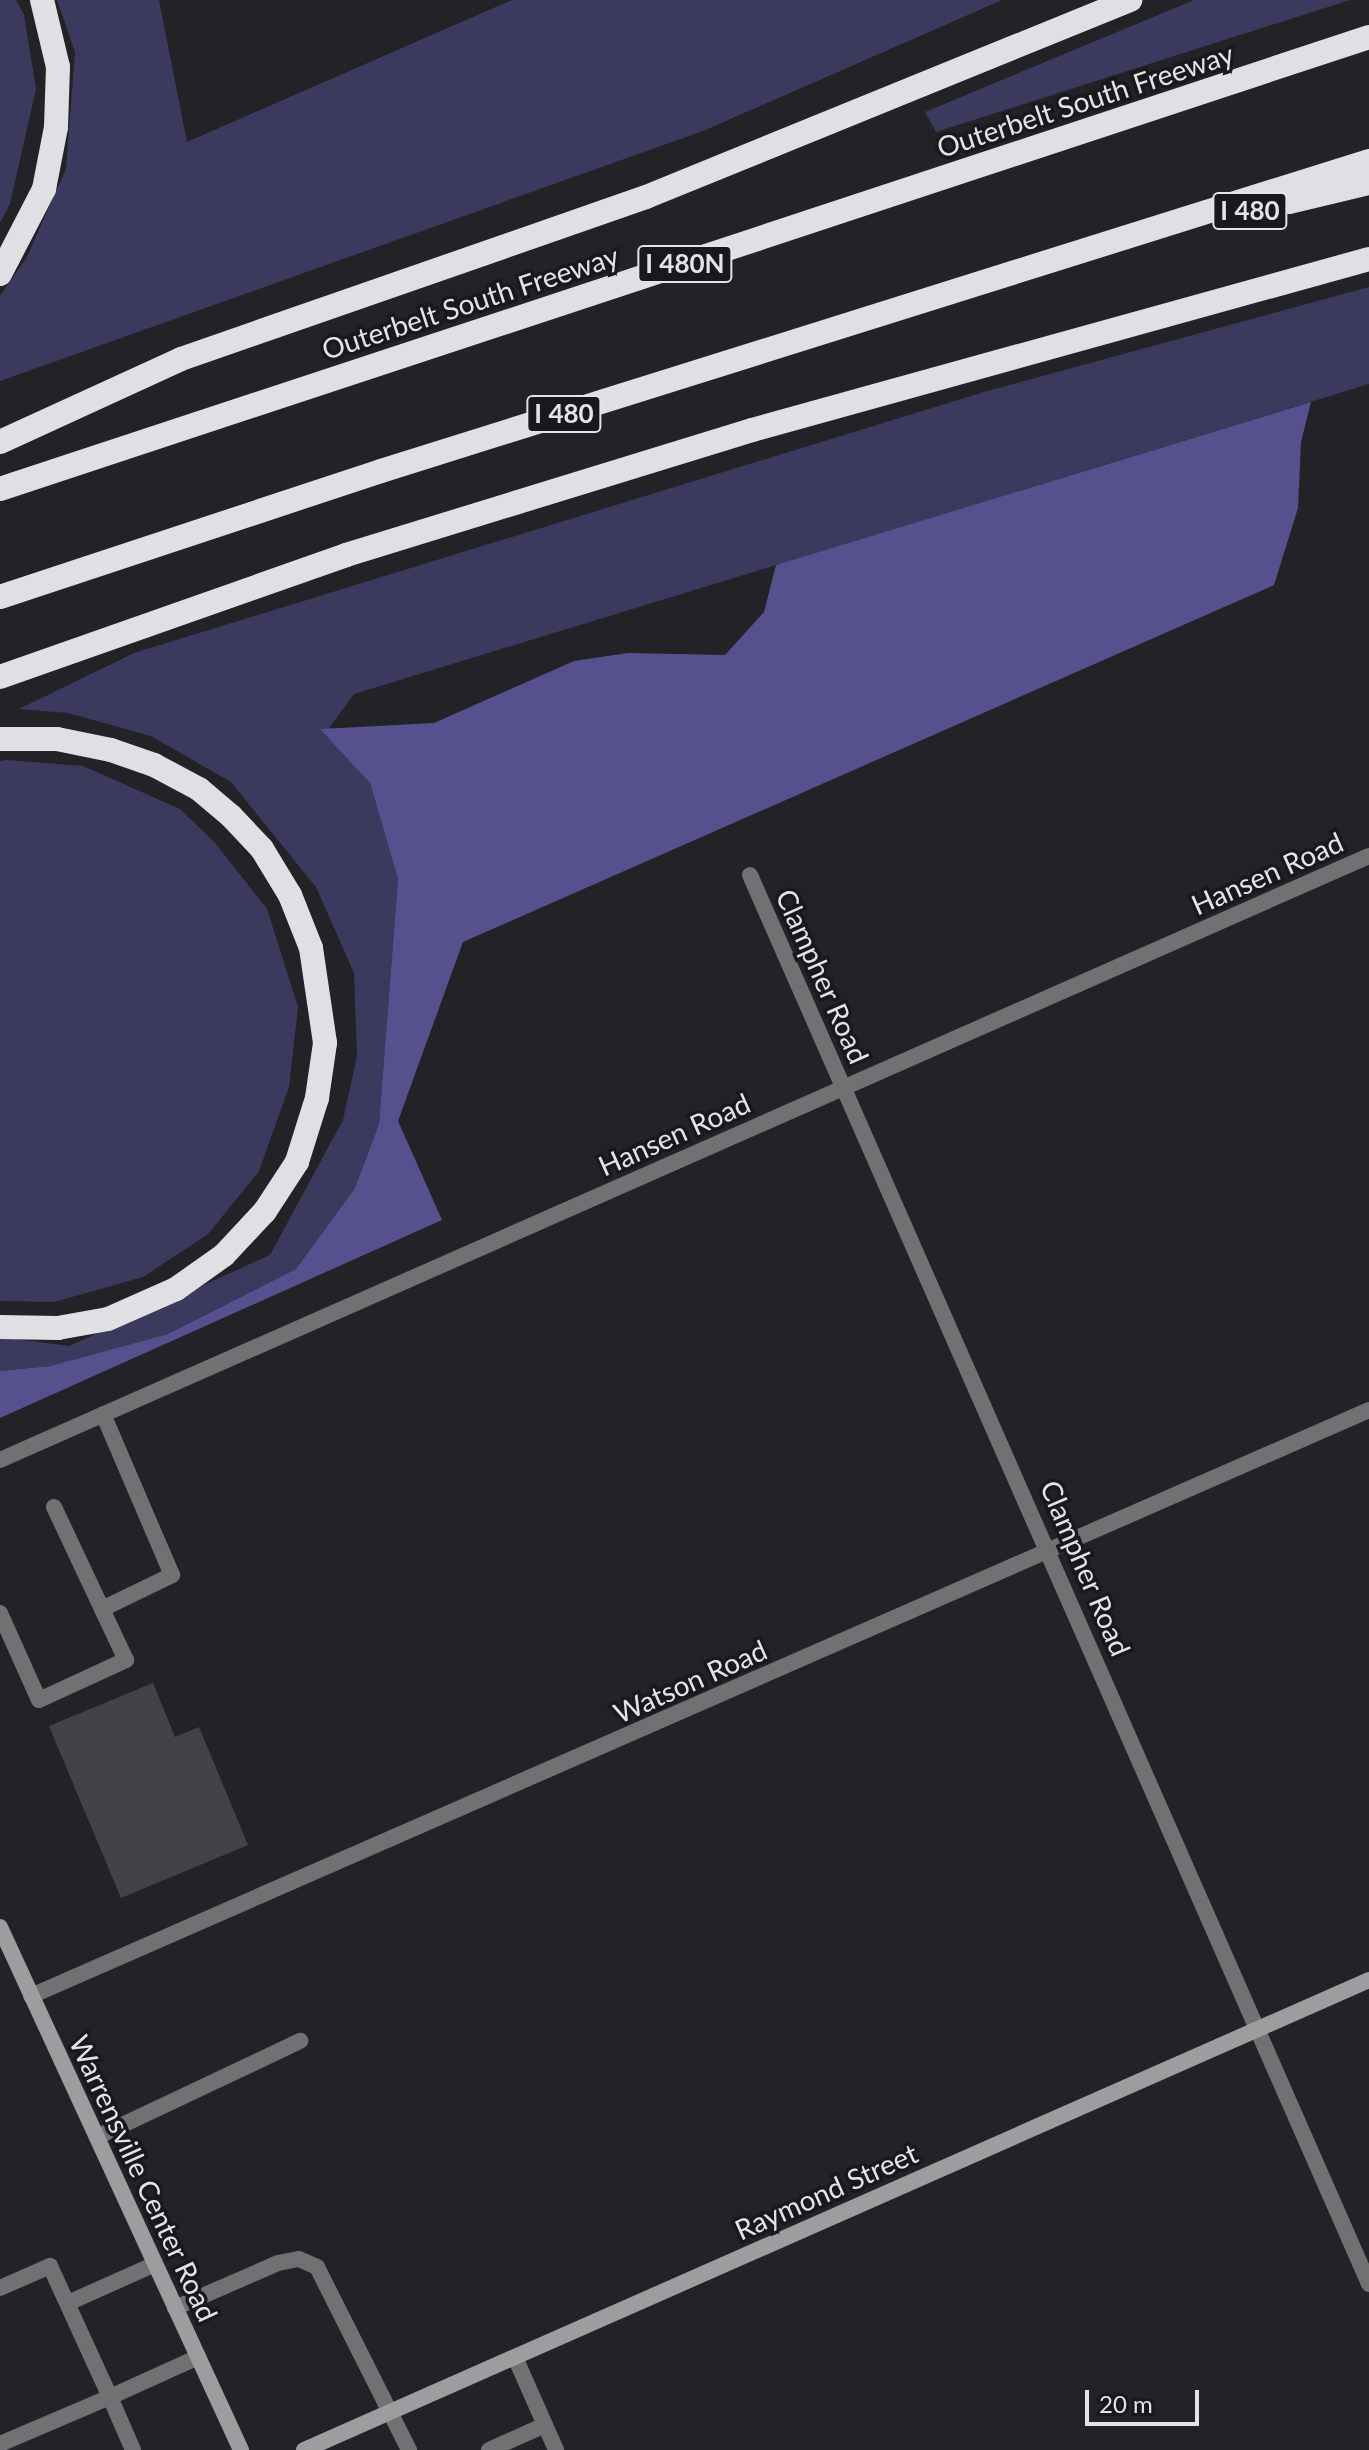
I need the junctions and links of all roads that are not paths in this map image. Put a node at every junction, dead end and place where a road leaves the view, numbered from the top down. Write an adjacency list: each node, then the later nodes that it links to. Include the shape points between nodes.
1 (42, 0): 8 (highway, via 58,67 56,127 44,189)
2 (1130, 0): 9 (highway, Outerbelt South Freeway, via 674,186 181,359)
3 (1369, 37): 10 (highway, Outerbelt South Freeway / I 480N)
4 (1369, 161): 6 (highway)
5 (1369, 183): 6 (highway, I 480)
6 (1131, 239): 11 (highway, I 480, via 381,471)
7 (1369, 259): 12 (highway, via 752,430 346,555)
8 (0, 274)
9 (0, 442)
10 (0, 489)
11 (0, 597)
12 (0, 677)
13 (0, 739): 17 (highway, via 57,739 125,755 199,789 231,816 262,849 290,895 311,948 325,1043 317,1098 297,1162 265,1211 224,1255 176,1289 108,1319 58,1328)
14 (1369, 856): 16 (street, Hansen Road)
15 (750, 875): 16 (street, Clampher Road)
16 (844, 1087): 19 (street, Hansen Road); 22 (street, Clampher Road)
17 (0, 1327)
18 (1369, 1410): 22 (street, Watson Road)
19 (103, 1414): 20 (street, Hansen Road); 23 (street, via 172,1575)
20 (0, 1460)
21 (54, 1507): 23 (street)
22 (1051, 1552): 27 (street, Watson Road); 28 (street, Clampher Road)
23 (102, 1609): 24 (street, via 126,1660 39,1700)
24 (0, 1613)
25 (0, 1927): 27 (street, Warrensville Center Road)
26 (1369, 1980): 28 (street, Raymond Street)
27 (31, 1996): 30 (street, Warrensville Center Road)
28 (1256, 2030): 32 (street, Clampher Road); 37 (street, Raymond Street)
29 (300, 2041): 30 (street)
30 (97, 2137): 31 (street, Warrensville Center Road)
31 (155, 2264): 34 (street); 35 (street, Warrensville Center Road)
32 (1369, 2284)
33 (0, 2288): 34 (street, via 50,2266)
34 (68, 2303): 38 (street)
35 (175, 2308): 36 (street, Warrensville Center Road); 39 (street, via 278,2263 299,2259 317,2267)
36 (198, 2357): 38 (street); 43 (street, Warrensville Center Road)
37 (515, 2357): 39 (street, Raymond Street); 40 (street)
38 (110, 2397): 41 (street); 42 (street)
39 (390, 2412): 44 (street, Raymond Street); 45 (street)
40 (545, 2425): 46 (street); 47 (street)
41 (0, 2444)
42 (133, 2450)
43 (241, 2450)
44 (304, 2450)
45 (409, 2450)
46 (489, 2450)
47 (556, 2450)

